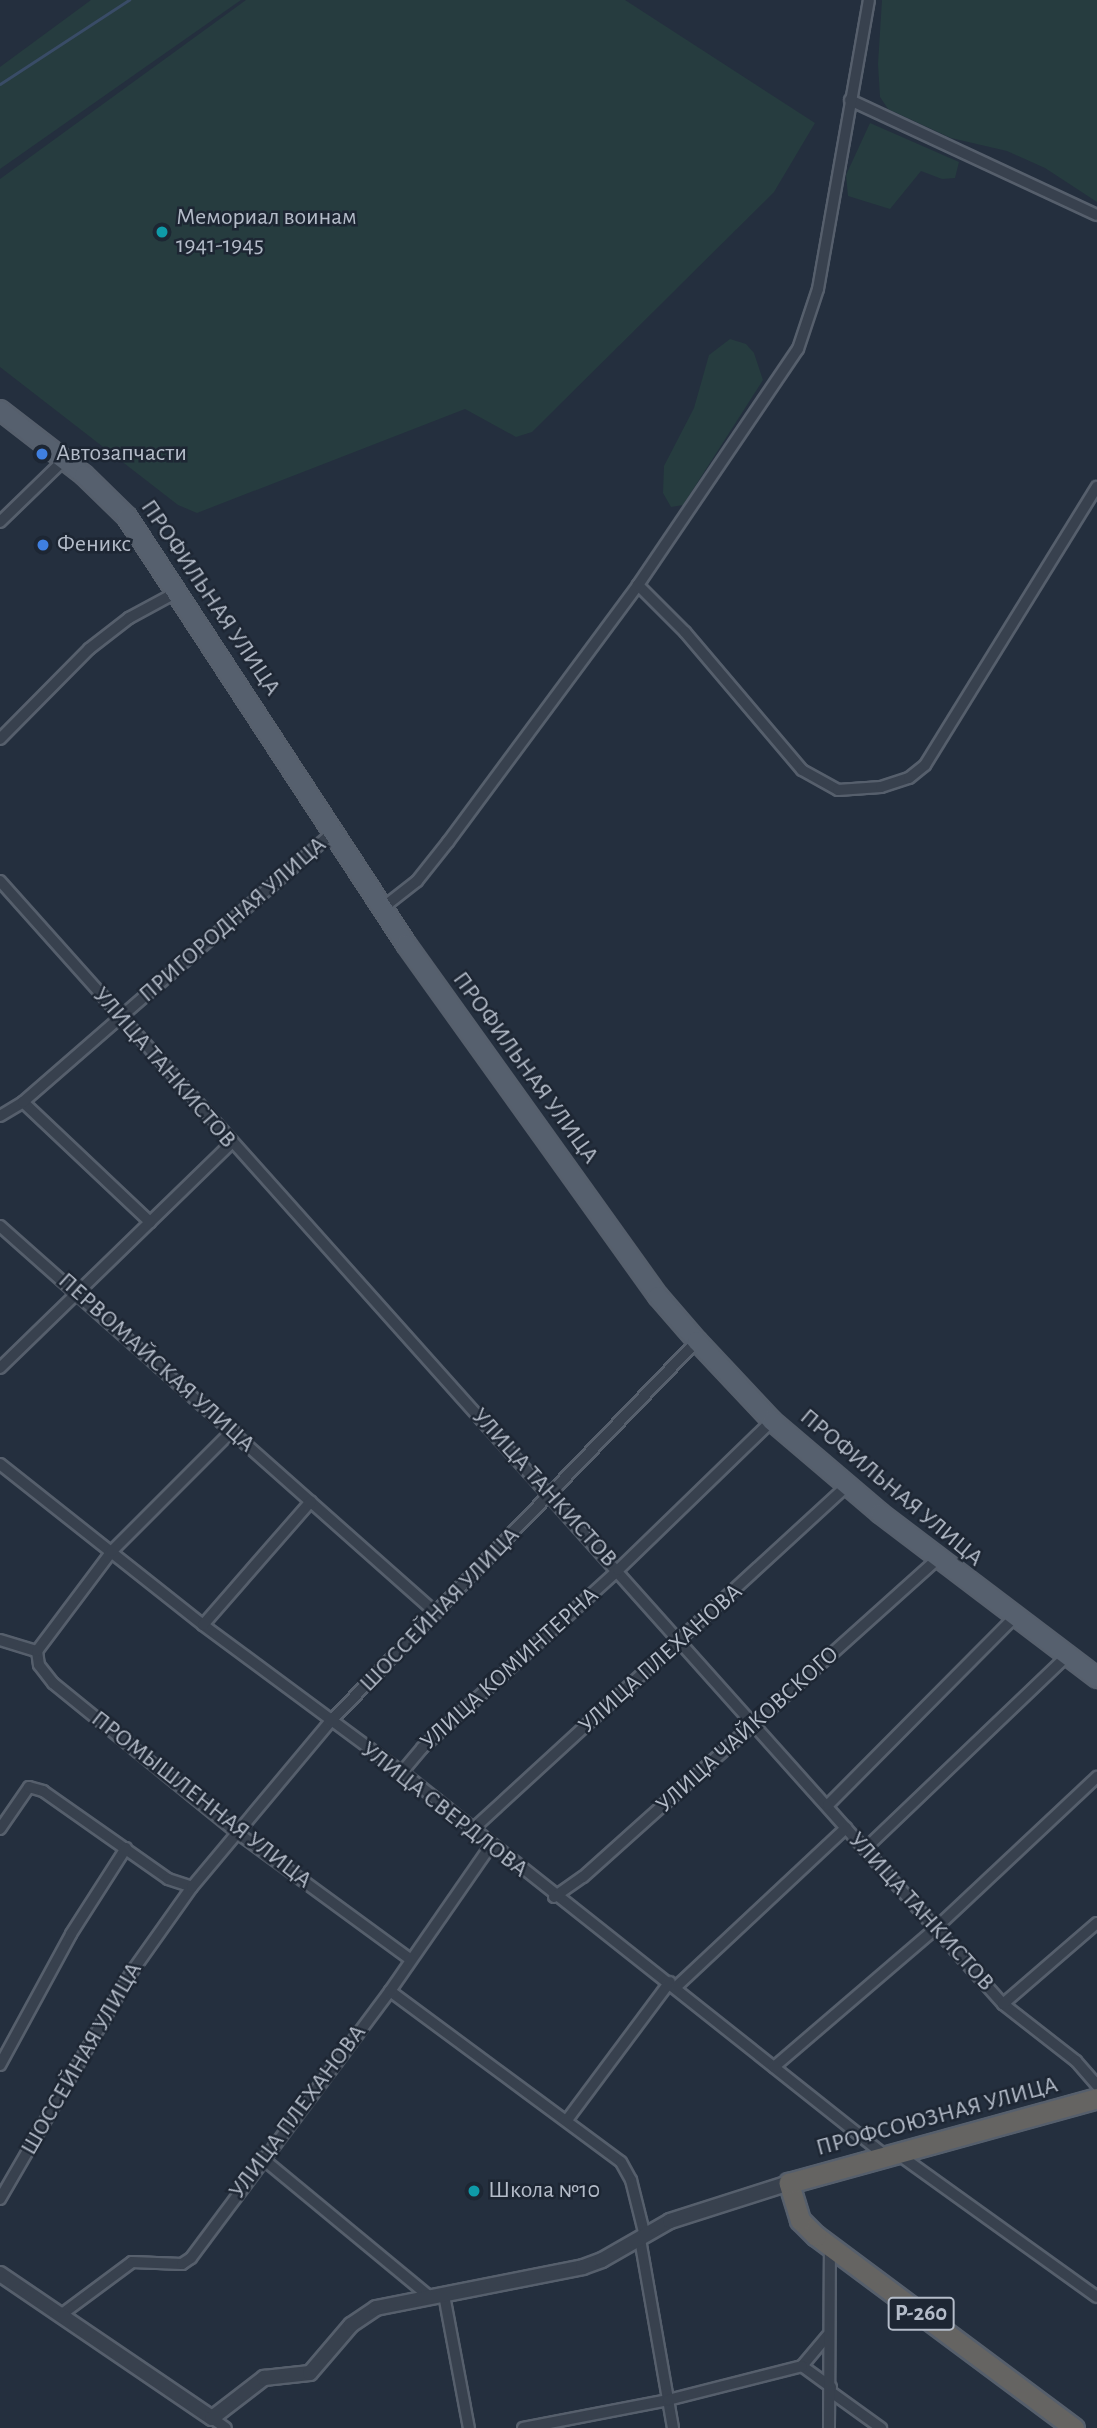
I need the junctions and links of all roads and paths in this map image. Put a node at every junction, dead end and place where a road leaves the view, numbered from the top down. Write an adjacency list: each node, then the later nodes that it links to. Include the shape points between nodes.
1 (869, 0): 2 (street)
2 (850, 100): 3 (street); 8 (street, via 818,289 798,349)
3 (1097, 215)
4 (0, 411): 5 (main road, ПРОФИЛЬНАЯ УЛИЦА)
5 (65, 459): 7 (street); 9 (main road, ПРОФИЛЬНАЯ УЛИЦА, via 127,517)
6 (1097, 487): 8 (street, via 925,765 909,778 881,787 838,790 802,770 685,632)
7 (0, 522)
8 (638, 585): 13 (street, via 448,842 416,881)
9 (179, 591): 10 (street, via 129,618 89,649); 11 (main road, ПРОФИЛЬНАЯ УЛИЦА)
10 (0, 739)
11 (336, 830): 13 (main road, ПРОФИЛЬНАЯ УЛИЦА); 14 (street, ПРИГОРОДНАЯ УЛИЦА)
12 (0, 881): 14 (street, УЛИЦА ТАНКИСТОВ)
13 (385, 906): 22 (main road, ПРОФИЛЬНАЯ УЛИЦА, via 406,944 638,1268)
14 (121, 1019): 16 (street, ПРИГОРОДНАЯ УЛИЦА); 18 (street, УЛИЦА ТАНКИСТОВ)
15 (0, 1099): 17 (street)
16 (23, 1102): 17 (street, ПРИГОРОДНАЯ УЛИЦА); 19 (street)
17 (4, 1113)
18 (230, 1144): 19 (street); 28 (street, УЛИЦА ТАНКИСТОВ)
19 (150, 1222): 21 (street)
20 (0, 1226): 21 (street, ПЕРВОМАЙСКАЯ УЛИЦА)
21 (78, 1293): 23 (street); 25 (street, ПЕРВОМАЙСКАЯ УЛИЦА)
22 (697, 1341): 24 (main road, ПРОФИЛЬНАЯ УЛИЦА); 28 (street, ШОССЕЙНАЯ УЛИЦА)
23 (0, 1368)
24 (772, 1421): 27 (main road, ПРОФИЛЬНАЯ УЛИЦА); 32 (street, УЛИЦА КОМИНТЕРНА)
25 (233, 1430): 29 (street, ПЕРВОМАЙСКАЯ УЛИЦА); 30 (street)
26 (0, 1464): 30 (street, УЛИЦА СВЕРДЛОВА)
27 (848, 1485): 31 (main road, ПРОФИЛЬНАЯ УЛИЦА); 37 (street, УЛИЦА ПЛЕХАНОВА)
28 (552, 1496): 32 (street, УЛИЦА ТАНКИСТОВ); 33 (street, ШОССЕЙНАЯ УЛИЦА)
29 (312, 1502): 33 (street, ПЕРВОМАЙСКАЯ УЛИЦА); 35 (street)
30 (112, 1551): 35 (street, УЛИЦА СВЕРДЛОВА); 38 (street)
31 (938, 1559): 34 (main road, ПРОФИЛЬНАЯ УЛИЦА); 42 (street, УЛИЦА ЧАЙКОВСКОГО)
32 (618, 1570): 37 (street, УЛИЦА ТАНКИСТОВ); 43 (street, УЛИЦА КОМИНТЕРНА, via 422,1748)
33 (436, 1613): 41 (street, ШОССЕЙНАЯ УЛИЦА)
34 (1014, 1618): 39 (main road, ПРОФИЛЬНАЯ УЛИЦА); 45 (street)
35 (203, 1625): 41 (street, УЛИЦА СВЕРДЛОВА)
36 (0, 1640): 38 (street)
37 (681, 1642): 42 (street, УЛИЦА ТАНКИСТОВ); 48 (street, УЛИЦА ПЛЕХАНОВА)
38 (37, 1651): 49 (street, ПРОМЫШЛЕННАЯ УЛИЦА, via 39,1665 53,1683)
39 (1067, 1656): 40 (main road, ПРОФИЛЬНАЯ УЛИЦА); 52 (street)
40 (1097, 1678)
41 (330, 1722): 43 (street, УЛИЦА СВЕРДЛОВА); 49 (street, ШОССЕЙНАЯ УЛИЦА)
42 (755, 1724): 45 (street, УЛИЦА ТАНКИСТОВ); 54 (street, УЛИЦА ЧАЙКОВСКОГО, via 583,1877)
43 (402, 1772): 48 (street, УЛИЦА СВЕРДЛОВА)
44 (1097, 1777): 56 (street)
45 (828, 1805): 46 (street, УЛИЦА ТАНКИСТОВ)
46 (846, 1828): 52 (street, УЛИЦА ТАНКИСТОВ); 58 (street)
47 (0, 1829): 51 (street, via 29,1787 43,1791)
48 (472, 1830): 50 (street, УЛИЦА СВЕРДЛОВА)
49 (239, 1834): 53 (street, ШОССЕЙНАЯ УЛИЦА); 57 (street, ПРОМЫШЛЕННАЯ УЛИЦА)
50 (491, 1845): 54 (street, УЛИЦА СВЕРДЛОВА); 57 (street, УЛИЦА ПЛЕХАНОВА)
51 (127, 1848): 53 (street, via 169,1879); 61 (street, via 71,1934)
52 (864, 1849): 56 (street, УЛИЦА ТАНКИСТОВ)
53 (192, 1887): 69 (street, ШОССЕЙНАЯ УЛИЦА, via 136,1966)
54 (554, 1897): 58 (street, УЛИЦА СВЕРДЛОВА)
55 (1097, 1923): 60 (street)
56 (936, 1928): 60 (street, УЛИЦА ТАНКИСТОВ); 62 (street)
57 (411, 1960): 59 (street, УЛИЦА ПЛЕХАНОВА)
58 (673, 1985): 62 (street, УЛИЦА СВЕРДЛОВА); 65 (street)
59 (390, 1992): 65 (street); 67 (street, УЛИЦА ПЛЕХАНОВА)
60 (1003, 2004): 63 (street, УЛИЦА ТАНКИСТОВ, via 1076,2062)
61 (0, 2065)
62 (774, 2067): 66 (street, УЛИЦА СВЕРДЛОВА)
63 (1097, 2085)
64 (1097, 2098): 66 (highway, ПРОФСОЮЗНАЯ УЛИЦА)
65 (567, 2120): 70 (street, via 627,2171)
66 (892, 2156): 68 (highway, ПРОФСОЮЗНАЯ УЛИЦА); 74 (street, УЛИЦА СВЕРДЛОВА)
67 (262, 2158): 73 (street); 75 (street, УЛИЦА ПЛЕХАНОВА, via 191,2258 182,2263 132,2262)
68 (789, 2183): 70 (street, via 692,2212); 71 (highway, Р-260, via 800,2220)
69 (0, 2199)
70 (642, 2237): 73 (street, via 583,2267); 79 (street)
71 (830, 2246): 76 (street); 87 (highway, Р-260)
72 (0, 2274): 75 (street)
73 (437, 2296): 80 (street, via 390,2304 361,2316 310,2373 264,2378); 82 (street)
74 (1097, 2297)
75 (62, 2314): 80 (street)
76 (828, 2336): 77 (street); 78 (street)
77 (802, 2366): 78 (street); 79 (street)
78 (831, 2389): 85 (street); 86 (street)
79 (668, 2400): 83 (street); 84 (street)
80 (212, 2418): 81 (street)
81 (226, 2428)
82 (469, 2428)
83 (523, 2428)
84 (673, 2428)
85 (830, 2428)
86 (881, 2428)
87 (1074, 2428)

